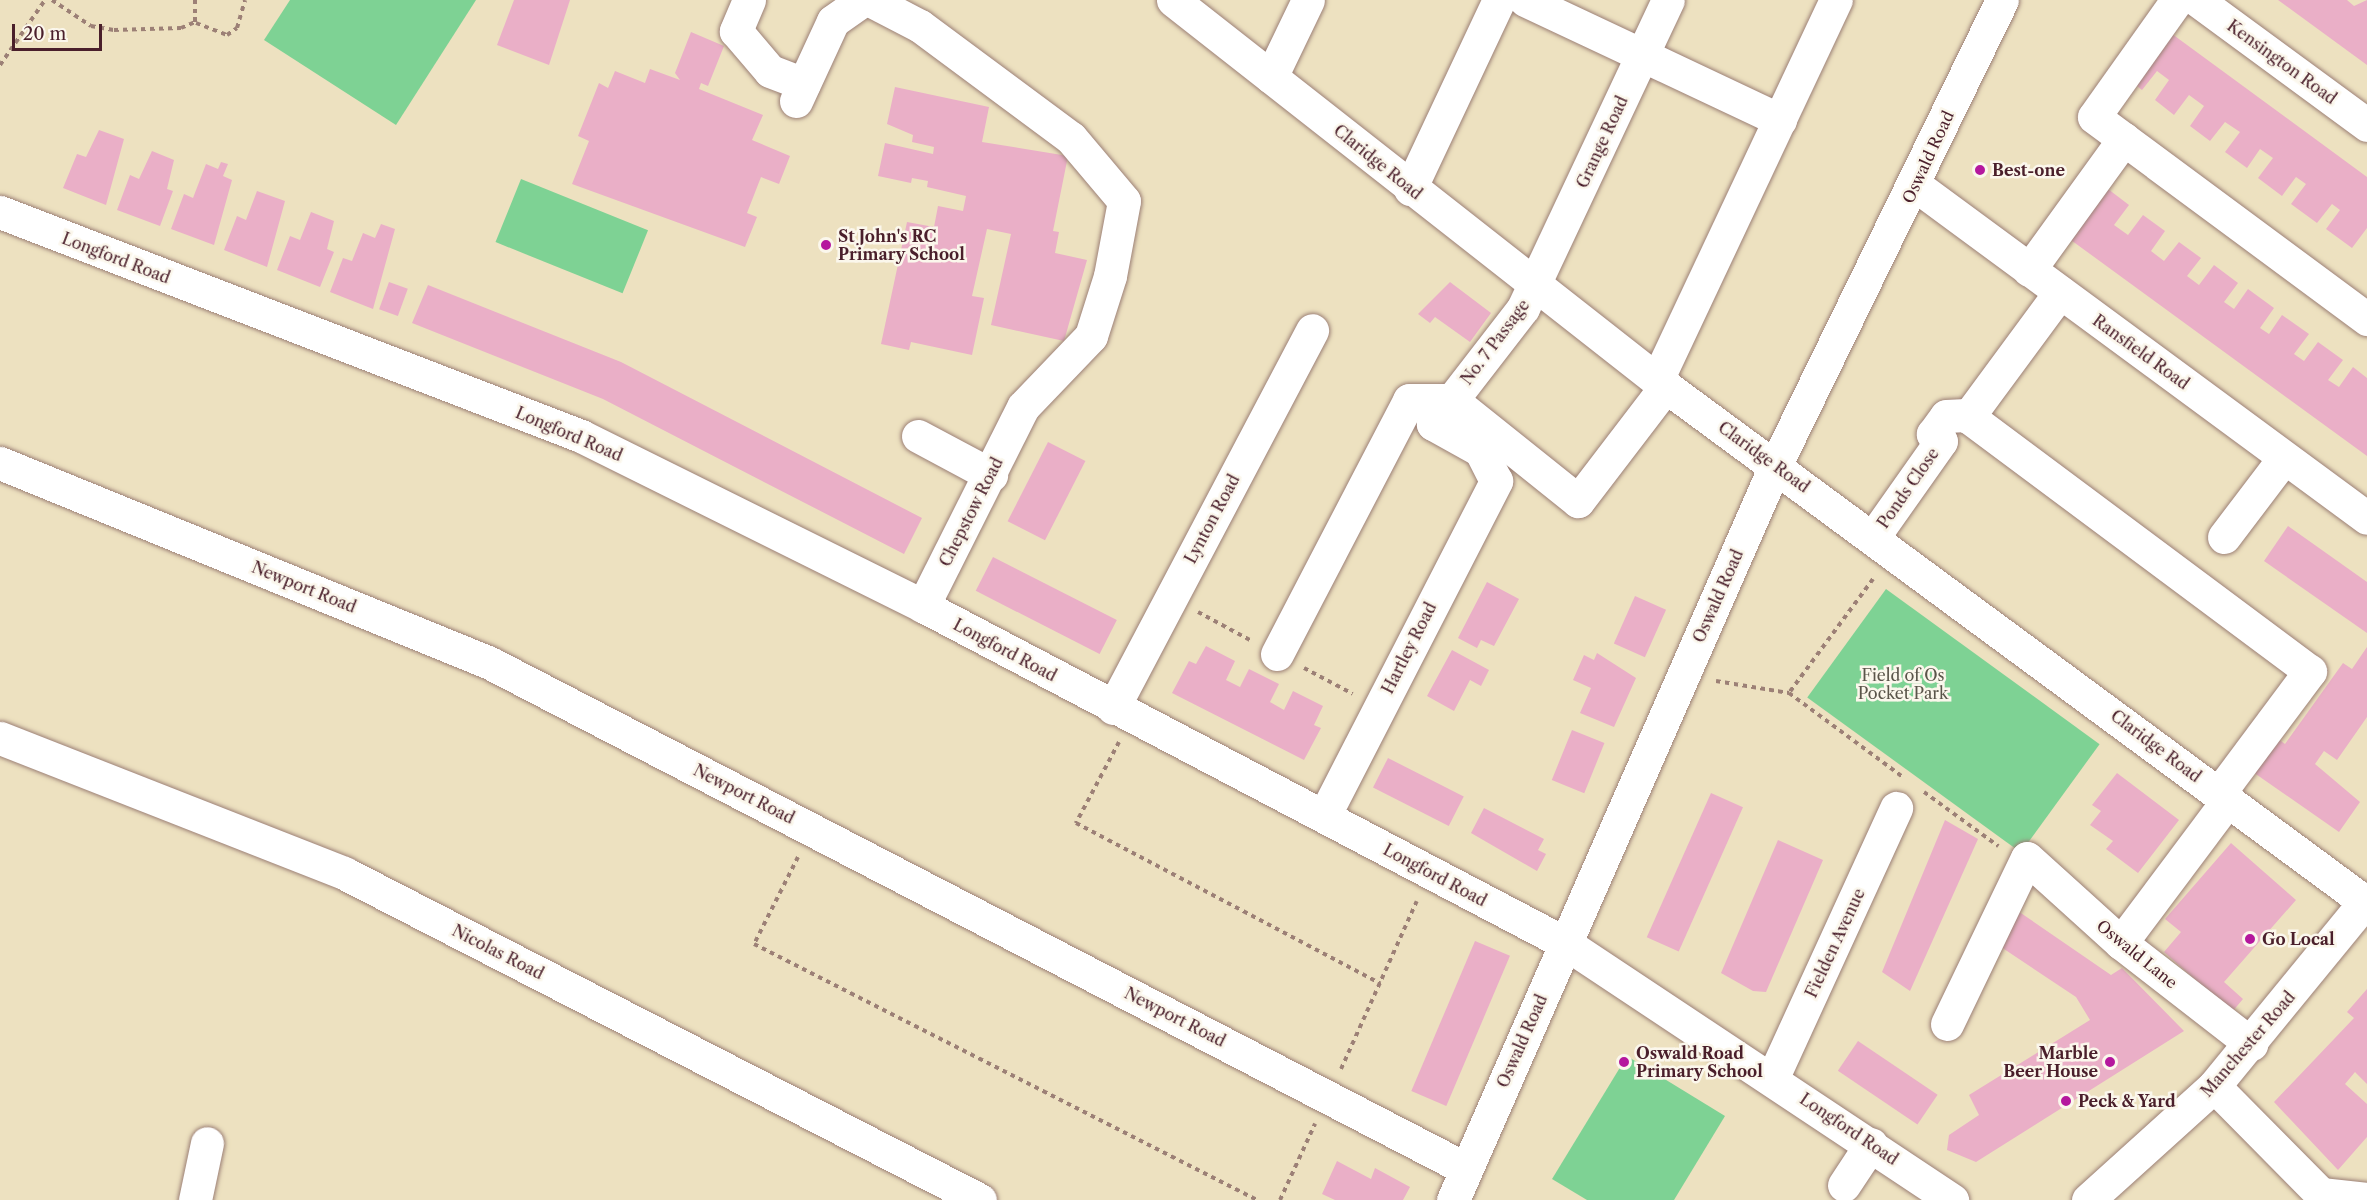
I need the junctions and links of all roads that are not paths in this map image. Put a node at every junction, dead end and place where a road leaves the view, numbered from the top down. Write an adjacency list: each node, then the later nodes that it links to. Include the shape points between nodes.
1 (748, 0): 2 (street, via 736,31 770,71 800,92 833,21)
2 (862, 0)
3 (870, 0): 33 (street, Chepstow Road, via 920,26 1071,138 1124,201 1091,336 1017,417)
4 (1173, 0): 14 (street, Claridge Road)
5 (1308, 0): 14 (street)
6 (1499, 0): 19 (street)
7 (1525, 0): 13 (street)
8 (1668, 0): 13 (street, Grange Road)
9 (1836, 0): 15 (street)
10 (2002, 0): 18 (street, Oswald Road)
11 (2177, 0): 17 (street, via 2094,117)
12 (2197, 0): 16 (street, Kensington Road)
13 (1642, 55): 15 (street); 22 (street, Grange Road)
14 (1271, 77): 19 (street, Claridge Road)
15 (1780, 120): 26 (street)
16 (2367, 125)
17 (2124, 139): 21 (street); 24 (street)
18 (1915, 185): 21 (street, Ransfield Road); 32 (street, Oswald Road)
19 (1410, 189): 22 (street, Claridge Road)
20 (0, 212): 38 (street, Longford Road, via 581,436)
21 (2029, 270): 23 (street, Ransfield Road)
22 (1536, 283): 26 (street, Claridge Road); 27 (street, No. 7 Passage)
23 (2060, 292): 28 (street); 30 (street, Ransfield Road)
24 (2367, 319)
25 (1312, 330): 40 (street, Lynton Road)
26 (1662, 383): 27 (street, No. 7 Passage, via 1578,501); 32 (street, Claridge Road)
27 (1452, 400): 34 (street, No. 7 Passage, via 1433,424 1480,450); 39 (street, via 1409,400)
28 (1968, 417): 37 (street, Ponds Close, via 1946,416 1933,434 1941,441); 43 (street, via 2310,671)
29 (918, 436): 33 (street)
30 (2284, 458): 35 (street, Ransfield Road); 36 (street)
31 (0, 464): 54 (street, Newport Road, via 490,663)
32 (1775, 466): 37 (street, Claridge Road); 46 (street, Oswald Road)
33 (991, 474): 38 (street, Chepstow Road)
34 (1496, 481): 44 (street, Hartley Road)
35 (2364, 509)
36 (2224, 537)
37 (1884, 543): 43 (street, Claridge Road)
38 (923, 606): 40 (street, Longford Road)
39 (1277, 654)
40 (1122, 713): 44 (street, Longford Road)
41 (0, 738): 59 (street, Nicolas Road, via 344,873)
42 (1908, 793): 50 (street, Fielden Avenue)
43 (2224, 797): 45 (street, Claridge Road); 47 (street)
44 (1324, 816): 46 (street, Longford Road)
45 (2366, 901): 49 (street, Manchester Road)
46 (1565, 943): 50 (street, Longford Road); 54 (street, Oswald Road)
47 (2121, 943): 48 (street, Oswald Lane, via 2027,858); 49 (street, Oswald Lane)
48 (1947, 1024)
49 (2251, 1044): 51 (street, Manchester Road)
50 (1773, 1077): 53 (street, Longford Road)
51 (2214, 1086): 56 (street); 62 (street, Manchester Road)
52 (207, 1143): 58 (street)
53 (1871, 1144): 55 (street); 61 (street, Longford Road)
54 (1467, 1169): 60 (street, Oswald Road)
55 (1844, 1185)
56 (2322, 1197): 57 (street)
57 (2367, 1199)
58 (195, 1200)
59 (980, 1200)
60 (1453, 1200)
61 (1952, 1200)
62 (2088, 1200)

